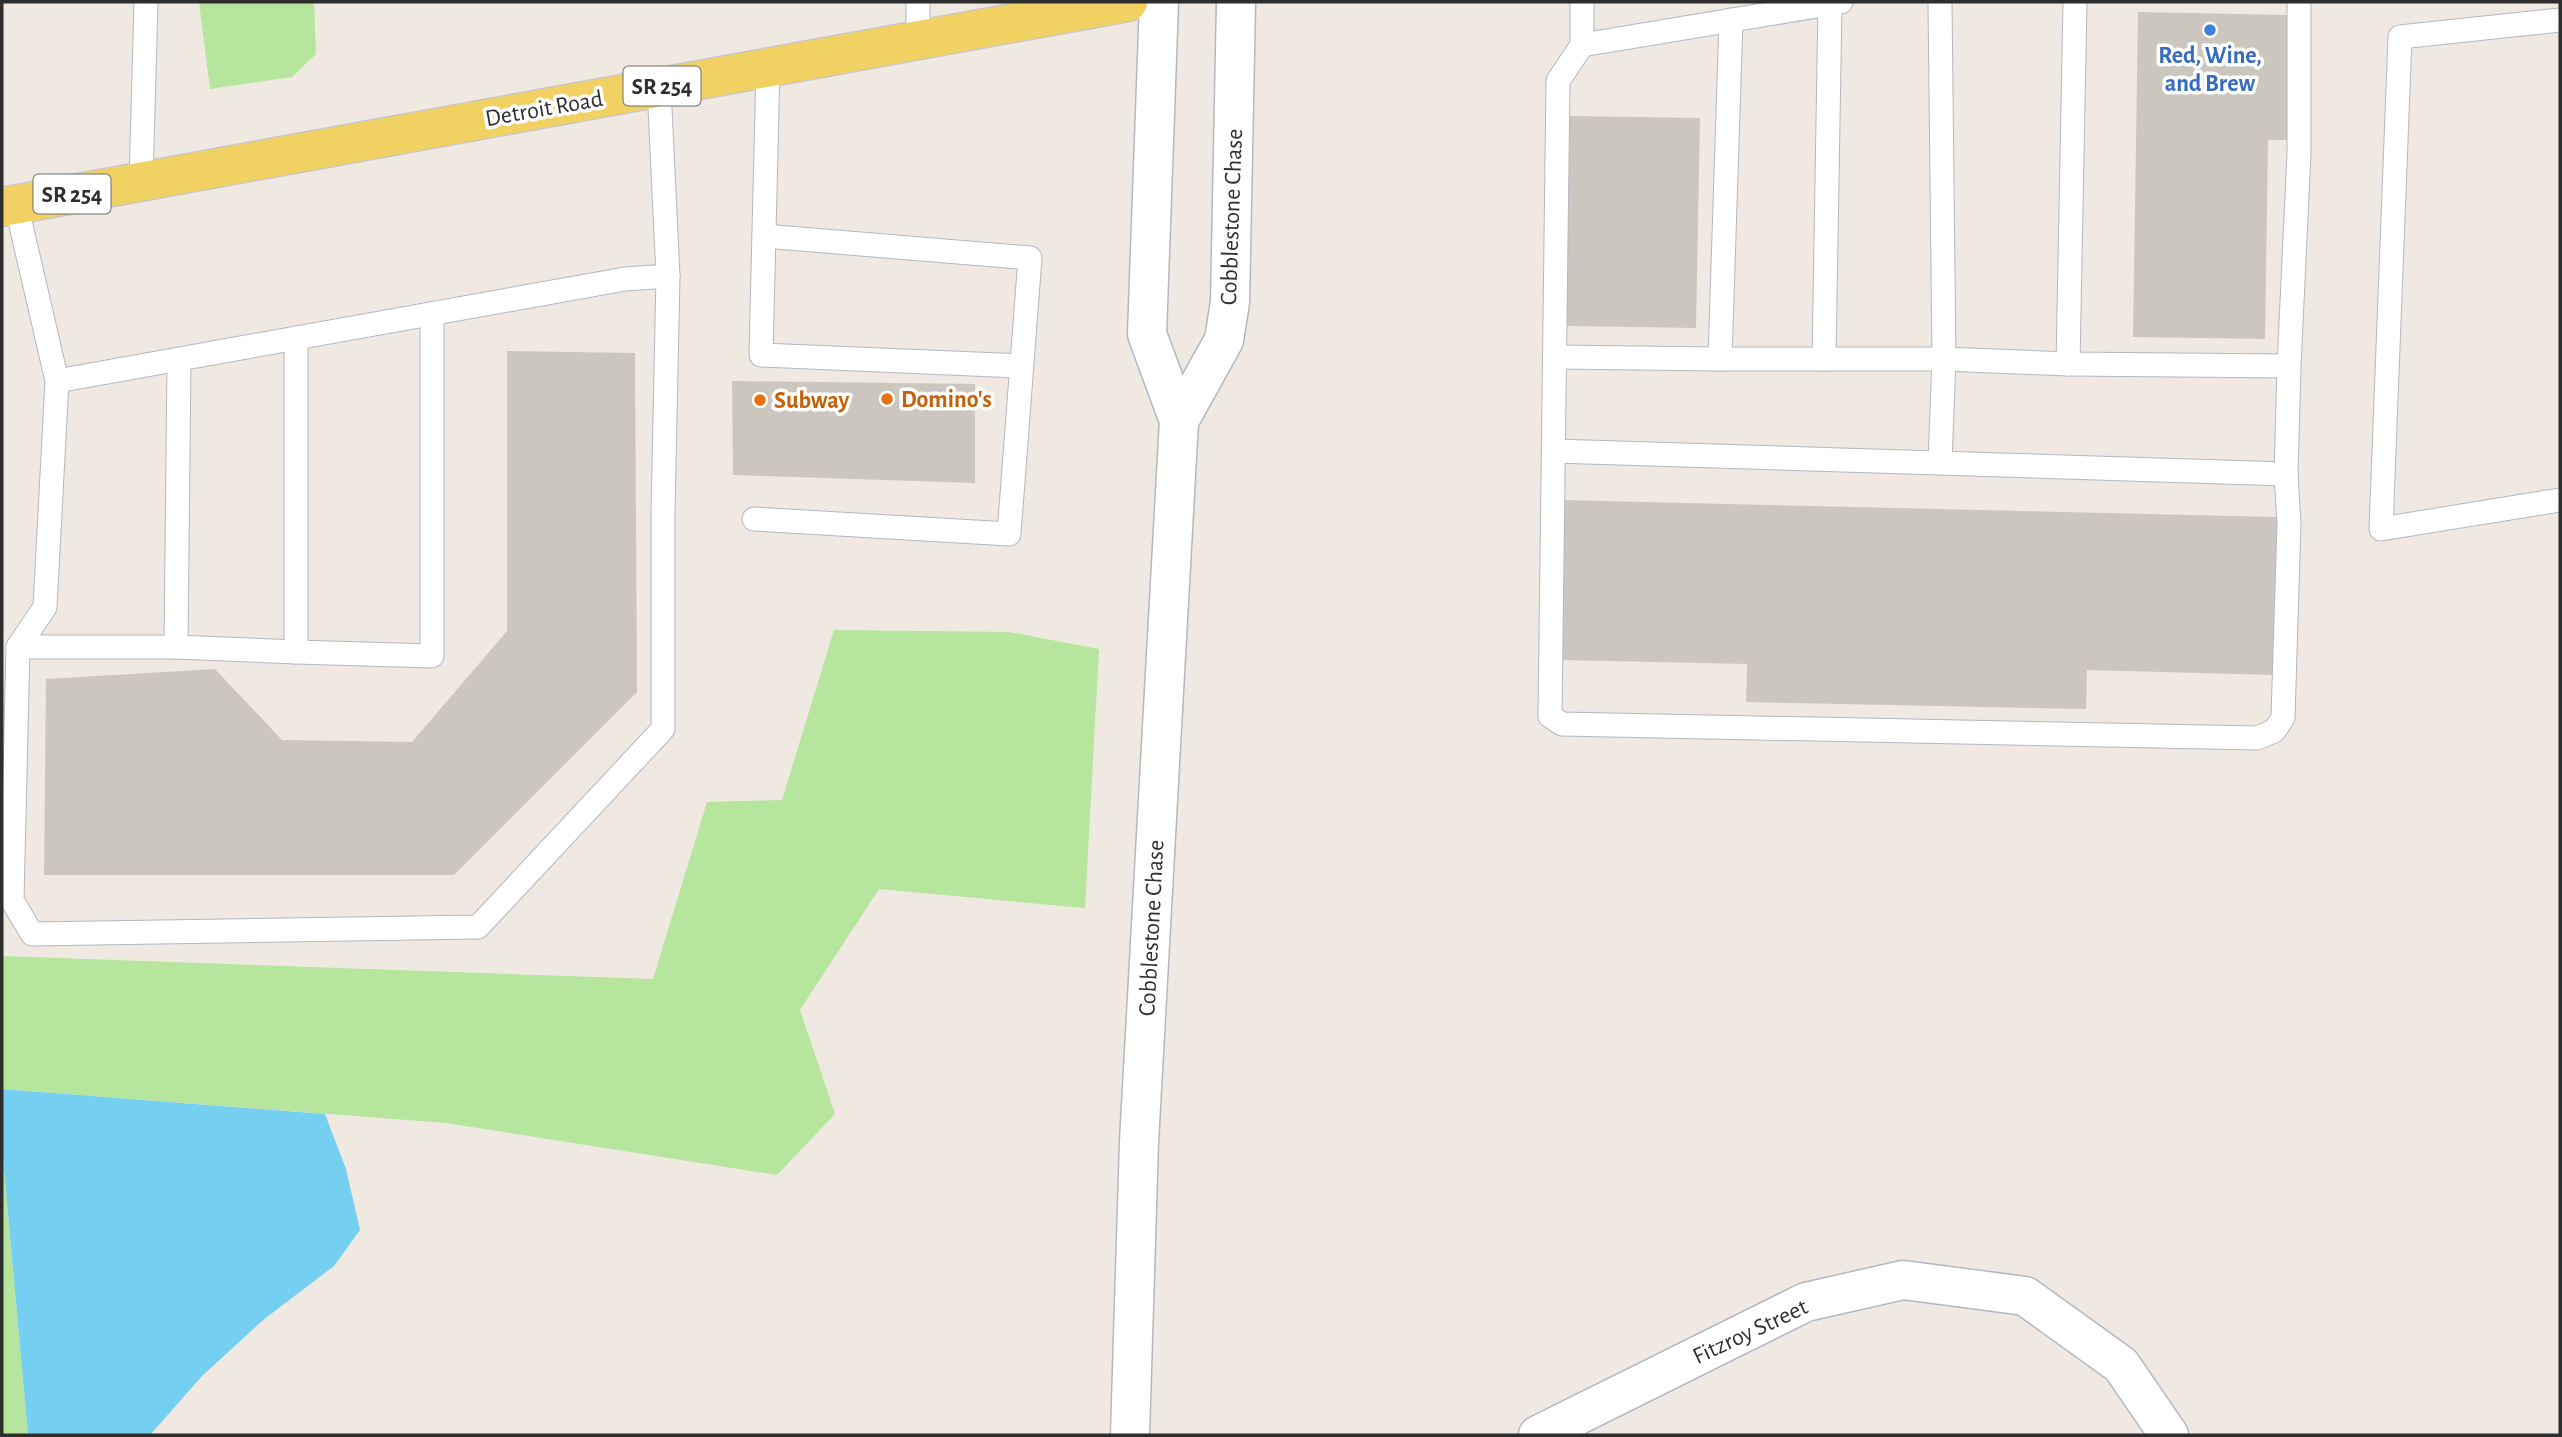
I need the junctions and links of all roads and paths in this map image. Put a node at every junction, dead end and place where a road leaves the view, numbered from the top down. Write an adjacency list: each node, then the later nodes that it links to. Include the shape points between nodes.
1 (146, 2): 17 (lane)
2 (918, 2): 13 (lane)
3 (1128, 2): 13 (main road, Detroit Road / SR 254)
4 (1159, 2): 32 (street, Cobblestone Chase, via 1147,334)
5 (1236, 2): 32 (street, Cobblestone Chase, via 1230,302 1224,340)
6 (1582, 2): 14 (lane)
7 (1940, 2): 26 (lane)
8 (2075, 2): 28 (lane)
9 (2299, 2): 30 (lane, via 2299,153)
10 (1836, 3): 11 (lane); 25 (lane)
11 (1731, 20): 14 (lane); 24 (lane)
12 (2560, 20): 36 (lane, via 2400,37 2381,529)
13 (918, 40): 15 (main road, Detroit Road / SR 254)
14 (1582, 45): 23 (lane, via 1558,81)
15 (768, 67): 16 (main road, Detroit Road / SR 254); 19 (lane)
16 (659, 87): 17 (main road, Detroit Road / SR 254); 20 (lane)
17 (141, 181): 18 (main road, Detroit Road / SR 254)
18 (9, 206): 31 (lane)
19 (764, 236): 29 (lane, via 1030,258); 29 (lane, via 761,355)
20 (668, 276): 21 (lane, via 625,279); 38 (lane, via 663,729 478,927 32,933 12,900)
21 (432, 314): 22 (lane); 40 (lane, via 432,656)
22 (296, 338): 27 (lane); 40 (lane)
23 (1556, 357): 24 (lane); 33 (lane)
24 (1720, 359): 25 (lane)
25 (1824, 359): 26 (lane)
26 (1944, 359): 28 (lane); 34 (lane)
27 (179, 360): 31 (lane); 39 (lane)
28 (2068, 364): 30 (lane)
29 (1021, 366): 37 (lane, via 1009,534)
30 (2288, 366): 35 (lane)
31 (57, 382): 38 (lane, via 45,607)
32 (1180, 421): 41 (street, Cobblestone Chase, via 1139,1142)
33 (1554, 451): 34 (lane); 35 (lane, via 1550,716 1562,724 2257,738 2274,731 2283,718)
34 (1940, 462): 35 (lane)
35 (2287, 474)
36 (2560, 500)
37 (754, 519)
38 (18, 647): 39 (lane)
39 (176, 647): 40 (lane)
40 (296, 652)
41 (1130, 1435)
42 (1538, 1435): 43 (street, Fitzroy Street, via 1807,1302 1903,1280 2025,1296 2121,1365)
43 (2169, 1435)

